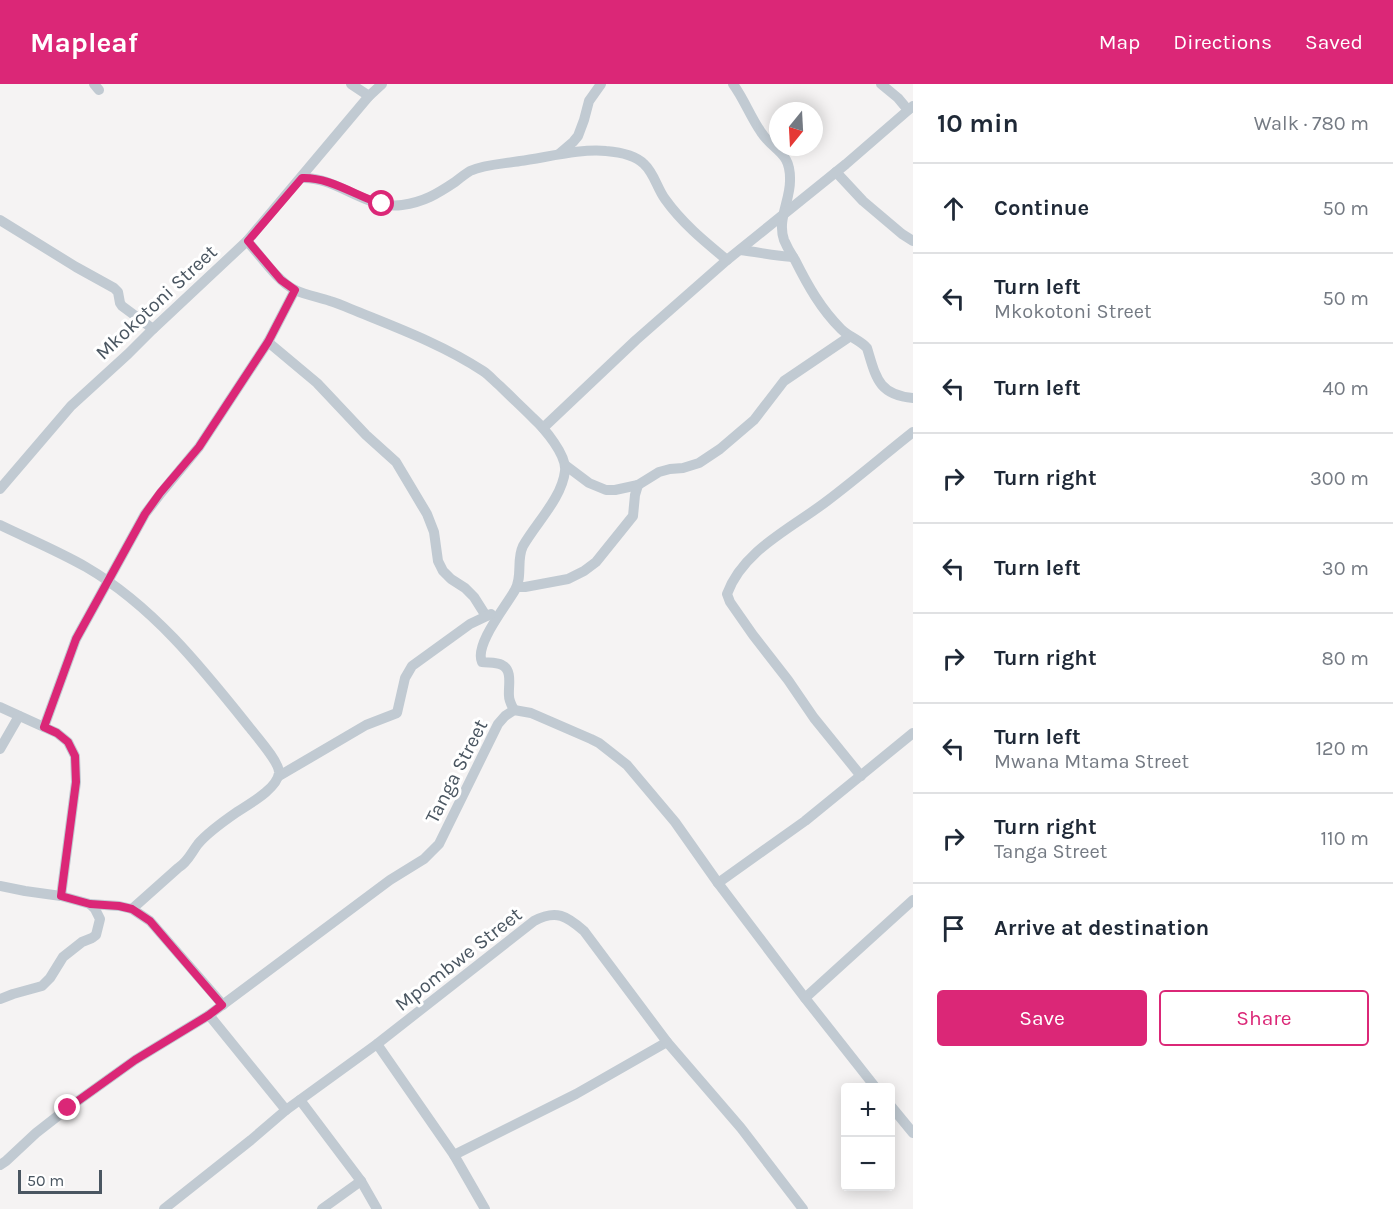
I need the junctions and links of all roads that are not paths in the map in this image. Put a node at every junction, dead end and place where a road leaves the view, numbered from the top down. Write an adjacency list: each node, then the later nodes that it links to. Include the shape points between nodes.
1 (351, 84): 6 (street)
2 (382, 84): 6 (street, Mkokotoni Street)
3 (601, 84): 8 (street, via 589,101 578,136)
4 (733, 84): 11 (street, via 761,133 789,166 789,192)
5 (881, 84): 7 (street)
6 (369, 96): 10 (street, Mkokotoni Street)
7 (910, 108): 9 (street)
8 (559, 155): 10 (street, via 486,165 427,200 399,206 366,199 318,178); 17 (street, via 606,151 643,162 676,213)
9 (836, 172): 11 (street); 14 (street, via 863,201)
10 (302, 178): 13 (street, Mkokotoni Street)
11 (783, 216): 15 (street); 16 (street, via 782,235)
12 (0, 220): 19 (street, via 114,288 120,303)
13 (248, 241): 18 (street, via 281,280); 19 (street, Mkokotoni Street)
14 (913, 241)
15 (740, 250): 16 (street); 17 (street)
16 (793, 257): 20 (street, via 815,298)
17 (727, 260): 23 (street)
18 (295, 290): 21 (street); 23 (street, via 402,330 464,360 485,372)
19 (153, 329): 27 (street, Mkokotoni Street, via 71,406)
20 (849, 337): 22 (street, via 867,348 874,375 881,384 899,397); 26 (street, via 784,381 754,420 720,449 699,463 659,472)
21 (268, 342): 29 (street, via 199,447 154,501); 32 (street, via 396,462 427,514 443,571 474,597)
22 (913, 398)
23 (543, 428): 25 (street)
24 (913, 432): 40 (street, via 759,550 732,581 727,594 814,718)
25 (566, 465): 26 (street, via 598,488 615,490); 30 (street, via 548,511 519,556)
26 (638, 484): 30 (street, via 633,516 596,562 568,579)
27 (0, 489)
28 (0, 525): 29 (street)
29 (108, 581): 36 (street, via 76,639); 39 (street, via 170,634 270,754 279,768)
30 (517, 587): 31 (street)
31 (505, 607): 32 (street); 34 (street, via 490,630 480,657 482,662 504,665)
32 (486, 616): 39 (street, via 412,666 405,678 397,713 366,726)
33 (0, 707): 35 (street)
34 (514, 710): 41 (street, Tanga Street, via 531,713 591,739 627,765 675,822); 49 (street, Tanga Street, via 498,724 439,844 424,859)
35 (19, 716): 36 (street); 38 (street)
36 (44, 727): 43 (street, via 68,742 75,756 76,782)
37 (913, 733): 40 (street)
38 (0, 749)
39 (279, 776): 46 (street, via 261,796 198,844 184,864)
40 (861, 776): 41 (street)
41 (718, 883): 47 (street, Tanga Street)
42 (0, 886): 43 (street)
43 (61, 896): 45 (street)
44 (913, 900): 47 (street)
45 (90, 904): 46 (street); 48 (street, via 100,919 96,935 63,957 42,986)
46 (132, 909): 49 (street, via 150,921)
47 (805, 998): 53 (street, Tanga Street)
48 (0, 999)
49 (222, 1005): 50 (street, Tanga Street)
50 (209, 1015): 55 (street); 59 (street, Tanga Street, via 135,1060 68,1108)
51 (667, 1042): 52 (street, Mpombwe Street, via 585,931 570,919 545,915); 58 (street, via 576,1094); 65 (street, Mpombwe Street, via 741,1128)
52 (377, 1044): 54 (street, Mpombwe Street); 58 (street)
53 (872, 1083)
54 (300, 1100): 55 (street, Mpombwe Street); 60 (street)
55 (286, 1110): 61 (street, Mpombwe Street)
56 (895, 1110): 57 (street)
57 (913, 1132)
58 (454, 1155): 64 (street)
59 (0, 1165)
60 (361, 1181): 62 (street); 63 (street)
61 (164, 1209)
62 (322, 1209)
63 (377, 1209)
64 (485, 1209)
65 (802, 1209)

